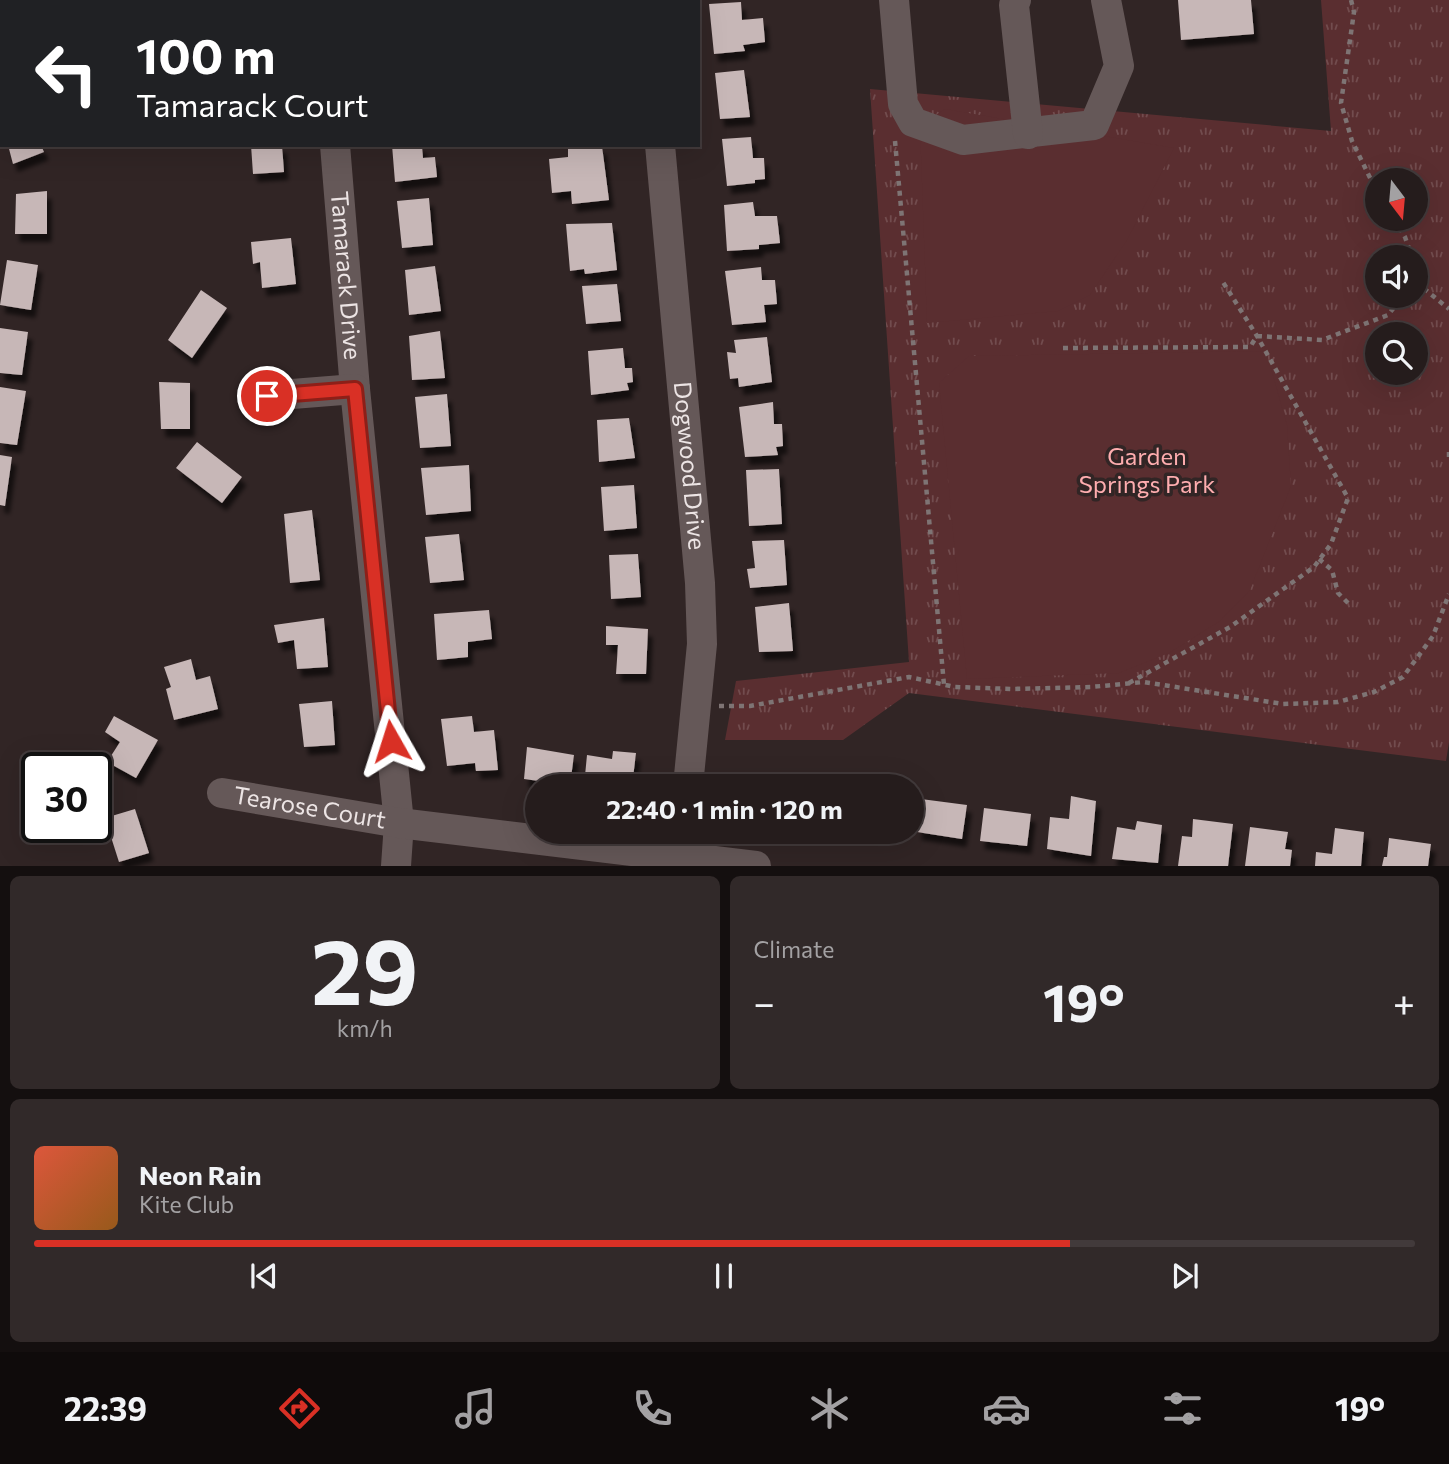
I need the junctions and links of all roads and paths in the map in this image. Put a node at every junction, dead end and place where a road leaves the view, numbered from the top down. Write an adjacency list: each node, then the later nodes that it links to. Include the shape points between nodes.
1 (894, 0): 5 (street)
2 (1016, 0): 6 (street)
3 (1105, 0): 6 (street, via 1119,66 1094,125)
4 (1351, 0): 9 (path, via 1354,12 1341,103)
5 (903, 104): 6 (street, via 913,122 963,140); 24 (path, via 893,121)
6 (1028, 134)
7 (335, 147): 16 (street, Tamarack Drive)
8 (660, 147): 25 (street, Dogwood Drive, via 700,583)
9 (1365, 168)
10 (1221, 279): 14 (path)
11 (1428, 292): 13 (path)
12 (1394, 308): 14 (path, via 1388,315 1322,340)
13 (1449, 309)
14 (1257, 335): 15 (path, via 1250,347); 20 (path, via 1348,498 1331,544)
15 (1063, 348)
16 (355, 389): 17 (street); 28 (street, Tamarack Drive)
17 (267, 396)
18 (1449, 452): 19 (path)
19 (1449, 458)
20 (1319, 559): 22 (path, via 1332,569 1338,593); 23 (path, via 1230,628)
21 (1449, 594): 23 (path, via 1433,636 1403,677 1374,692 1338,702 1283,704 1143,682)
22 (1348, 603)
23 (1127, 684): 24 (path, via 1011,690)
24 (944, 685): 25 (path, via 909,677 750,706)
25 (697, 706): 26 (street, Dogwood Drive)
26 (689, 774)
27 (222, 793): 28 (street, Tearose Court)
28 (399, 823): 29 (street, Tearose Court); 31 (street, Tamarack Drive)
29 (525, 832)
30 (685, 844): 32 (street, Tearose Court)
31 (396, 866)
32 (756, 866)

